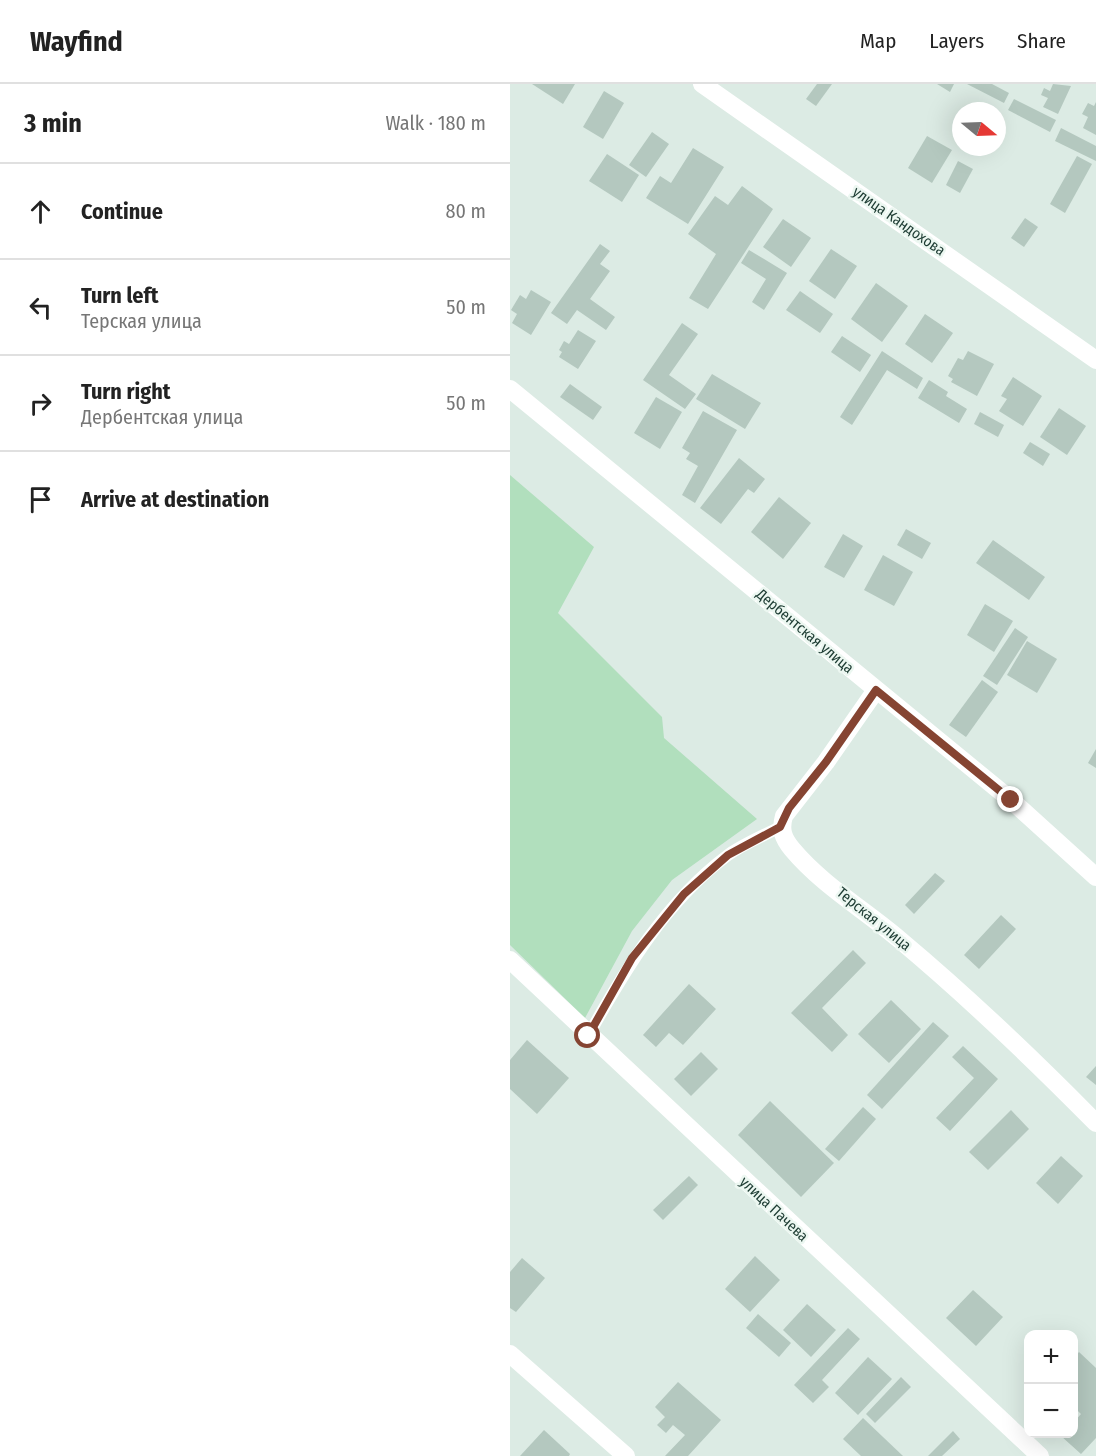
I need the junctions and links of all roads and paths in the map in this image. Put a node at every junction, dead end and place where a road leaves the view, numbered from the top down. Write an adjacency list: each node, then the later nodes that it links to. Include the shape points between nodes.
1 (702, 84): 2 (street, улица Кандохова)
2 (1096, 360)
3 (510, 389): 4 (street, Дербентская улица)
4 (876, 690): 5 (street, via 789,808); 6 (street, Дербентская улица, via 1011,800)
5 (780, 827): 8 (lane, via 728,855 684,894 632,958); 9 (street, Терская улица, via 792,849 813,869 900,940 1047,1073)
6 (1096, 877)
7 (510, 960): 8 (street, улица Пачева)
8 (588, 1036): 12 (street, улица Пачева)
9 (1096, 1123)
10 (510, 1354): 11 (street)
11 (626, 1456)
12 (1040, 1456)

